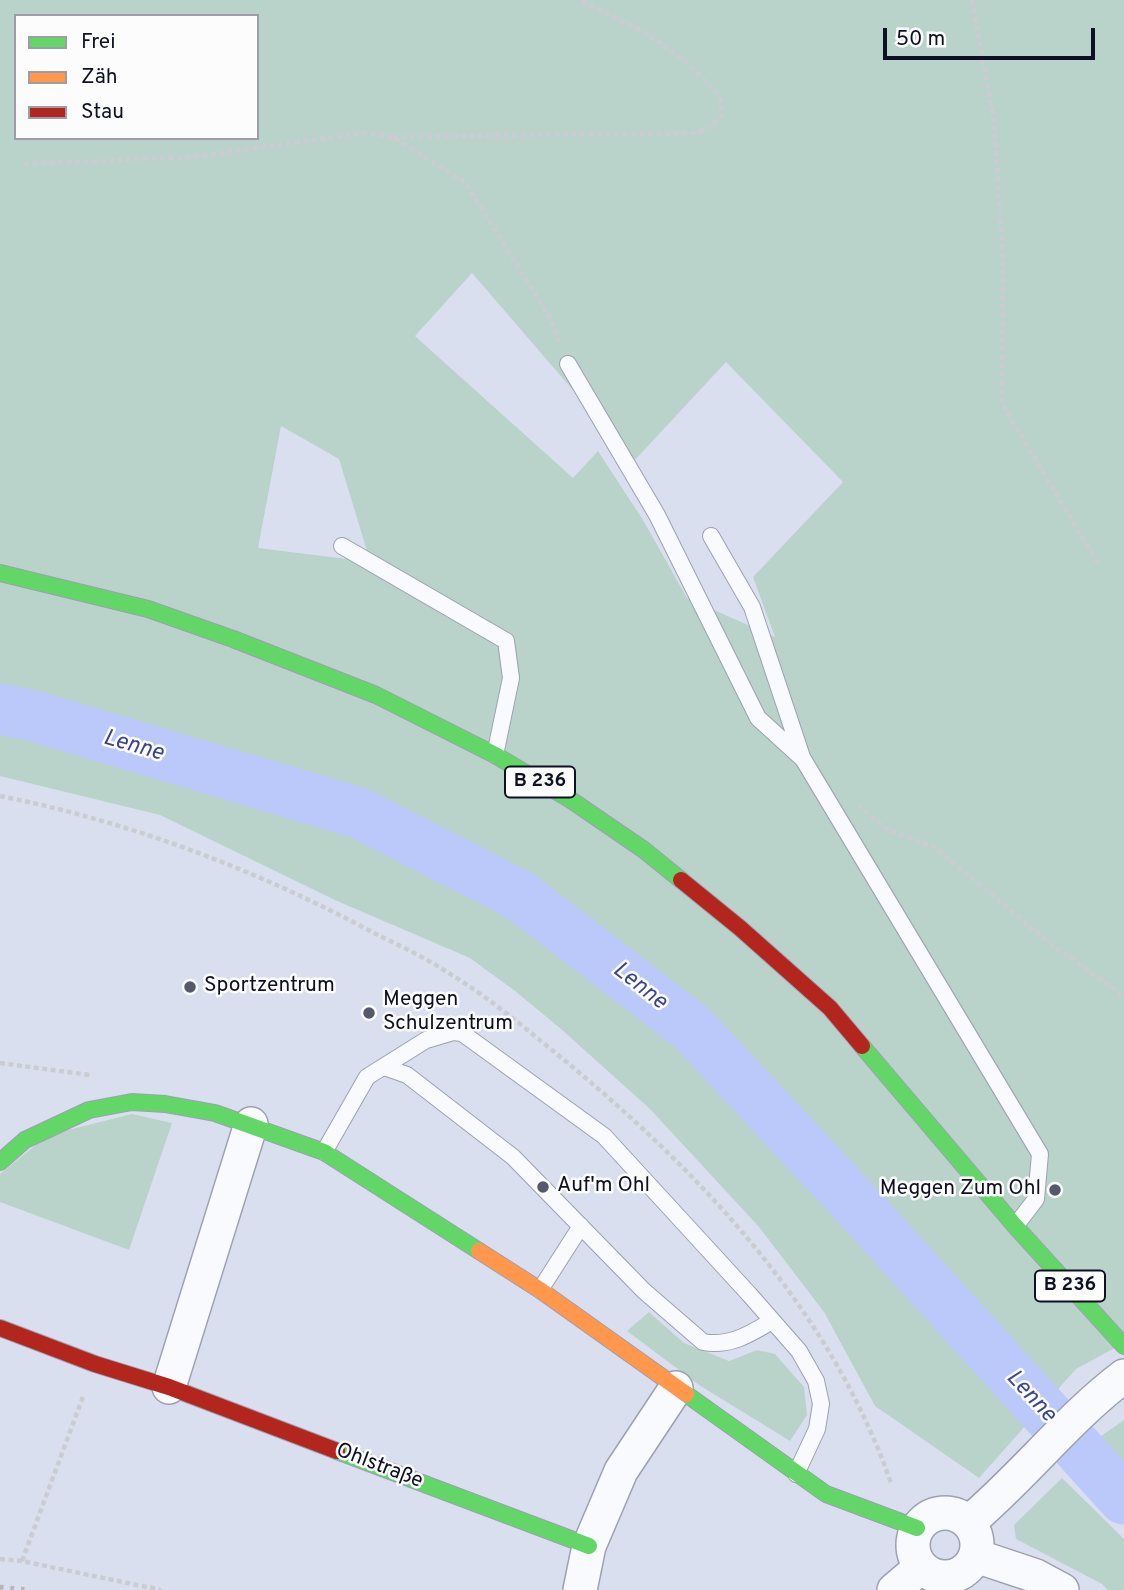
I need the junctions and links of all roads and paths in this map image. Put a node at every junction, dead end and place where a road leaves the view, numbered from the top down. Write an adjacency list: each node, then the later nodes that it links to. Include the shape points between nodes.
1 (579, 0): 3 (path, via 644,33 684,61 720,96 722,115 695,134)
2 (972, 0): 8 (path, via 994,120 1003,265 1002,404)
3 (393, 136): 4 (path, via 362,133 193,157); 5 (path, via 465,182 550,318)
4 (24, 164)
5 (568, 364): 11 (lane, via 657,515 758,718)
6 (711, 536): 11 (lane, via 752,607)
7 (342, 546): 10 (lane, via 506,641 512,678)
8 (1099, 565)
9 (0, 573): 10 (street, B 236, via 148,609 233,639 376,695)
10 (495, 755): 21 (street, B 236, via 644,850 830,1009)
11 (803, 759): 21 (lane, via 1040,1154 1036,1199)
12 (855, 803): 13 (path, via 887,829 934,847 1052,945)
13 (1124, 996)
14 (0, 1063): 16 (path)
15 (384, 1067): 18 (lane, via 367,1077); 20 (lane, via 407,1075 513,1157); 23 (lane, via 426,1040 462,1033 604,1136)
16 (92, 1075)
17 (251, 1124): 18 (street); 19 (street, via 215,1113 132,1102 89,1110 61,1122 25,1140); 28 (street)
18 (324, 1152): 22 (street)
19 (0, 1162)
20 (581, 1226): 22 (lane); 23 (lane, via 644,1291 703,1342 736,1341)
21 (1015, 1226): 25 (street, B 236)
22 (540, 1290): 29 (street)
23 (772, 1321): 30 (lane, via 799,1351 816,1381 821,1404 817,1429)
24 (0, 1328): 26 (street, Ohlstraße)
25 (1124, 1346)
26 (95, 1364): 28 (street, Ohlstraße); 36 (path)
27 (1113, 1385): 31 (street)
28 (169, 1387): 33 (street, Ohlstraße)
29 (676, 1388): 30 (street); 33 (street, via 621,1471)
30 (796, 1474): 32 (street, via 826,1494)
31 (968, 1523): 32 (street, via 942,1513); 34 (street, via 976,1538)
32 (917, 1528): 37 (street, via 912,1544)
33 (589, 1546): 39 (street)
34 (976, 1556): 37 (street, via 956,1576 937,1577); 41 (street)
35 (0, 1559): 36 (path)
36 (22, 1561): 38 (path)
37 (921, 1567): 40 (street)
38 (161, 1590)
39 (580, 1590)
40 (894, 1590)
41 (1062, 1590)

